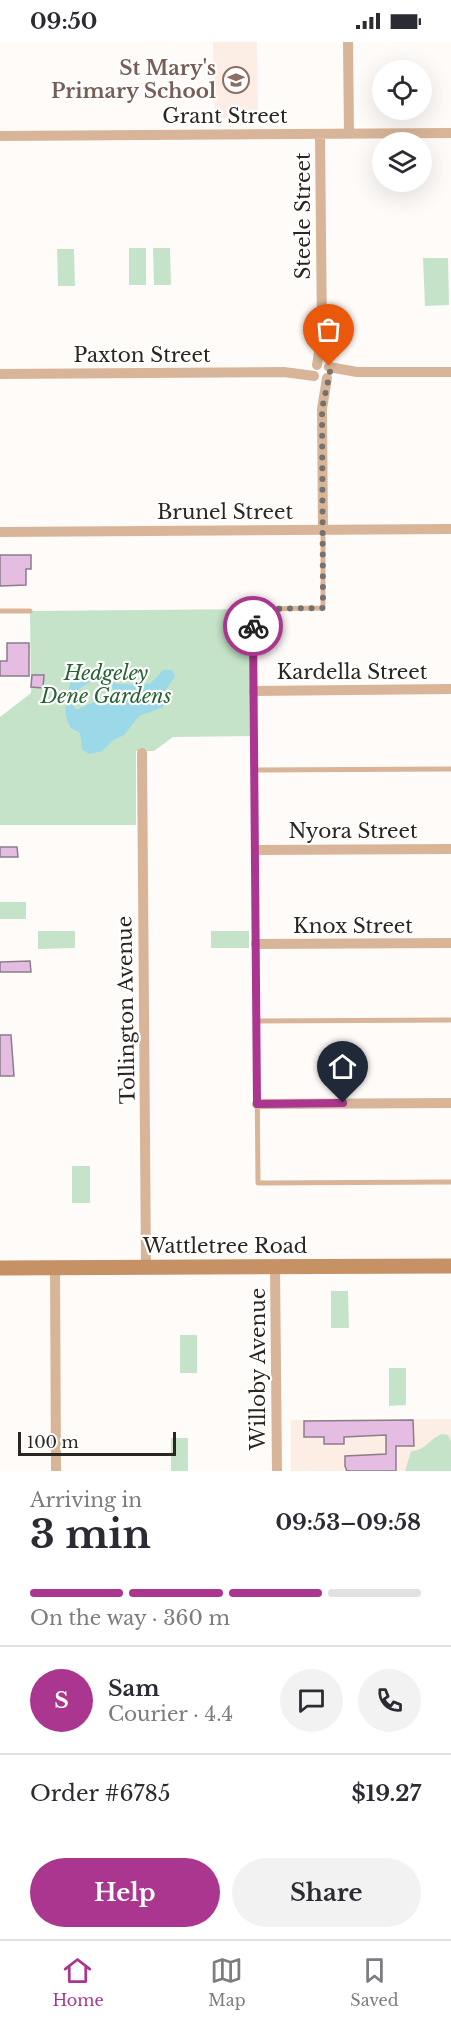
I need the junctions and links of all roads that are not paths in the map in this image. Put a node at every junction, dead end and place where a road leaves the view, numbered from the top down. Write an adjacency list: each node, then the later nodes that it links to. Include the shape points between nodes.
1 (348, 42): 4 (street)
2 (451, 133): 4 (street, Grant Street)
3 (320, 134): 4 (street, Grant Street); 5 (street, Grant Street); 6 (street, Steele Street)
4 (349, 134)
5 (0, 136)
6 (322, 372): 7 (street, Paxton Street); 8 (street, Paxton Street); 10 (street, Steele Street)
7 (451, 372)
8 (0, 374)
9 (451, 529): 10 (street, Brunel Street)
10 (323, 530): 11 (street, Brunel Street); 15 (lane, via 323,608 253,609)
11 (0, 532)
12 (0, 611): 13 (lane)
13 (30, 611)
14 (451, 689): 15 (street, Kardella Street)
15 (254, 691): 18 (lane)
16 (142, 753): 29 (street, Tollington Avenue)
17 (451, 769): 18 (lane)
18 (256, 770): 20 (lane)
19 (451, 849): 20 (street, Nyora Street)
20 (256, 850): 21 (lane)
21 (256, 944): 22 (street, Knox Street); 24 (lane)
22 (451, 944)
23 (451, 1020): 24 (lane)
24 (256, 1021): 26 (lane)
25 (451, 1103): 26 (street)
26 (257, 1104): 27 (lane, via 258,1183)
27 (451, 1182)
28 (451, 1266): 30 (main road, Wattletree Road)
29 (146, 1267): 30 (main road, Wattletree Road); 32 (main road, Wattletree Road)
30 (275, 1267): 34 (street, Willoby Avenue)
31 (0, 1268): 32 (main road, Wattletree Road)
32 (55, 1268): 33 (street)
33 (56, 1471)
34 (277, 1471)

